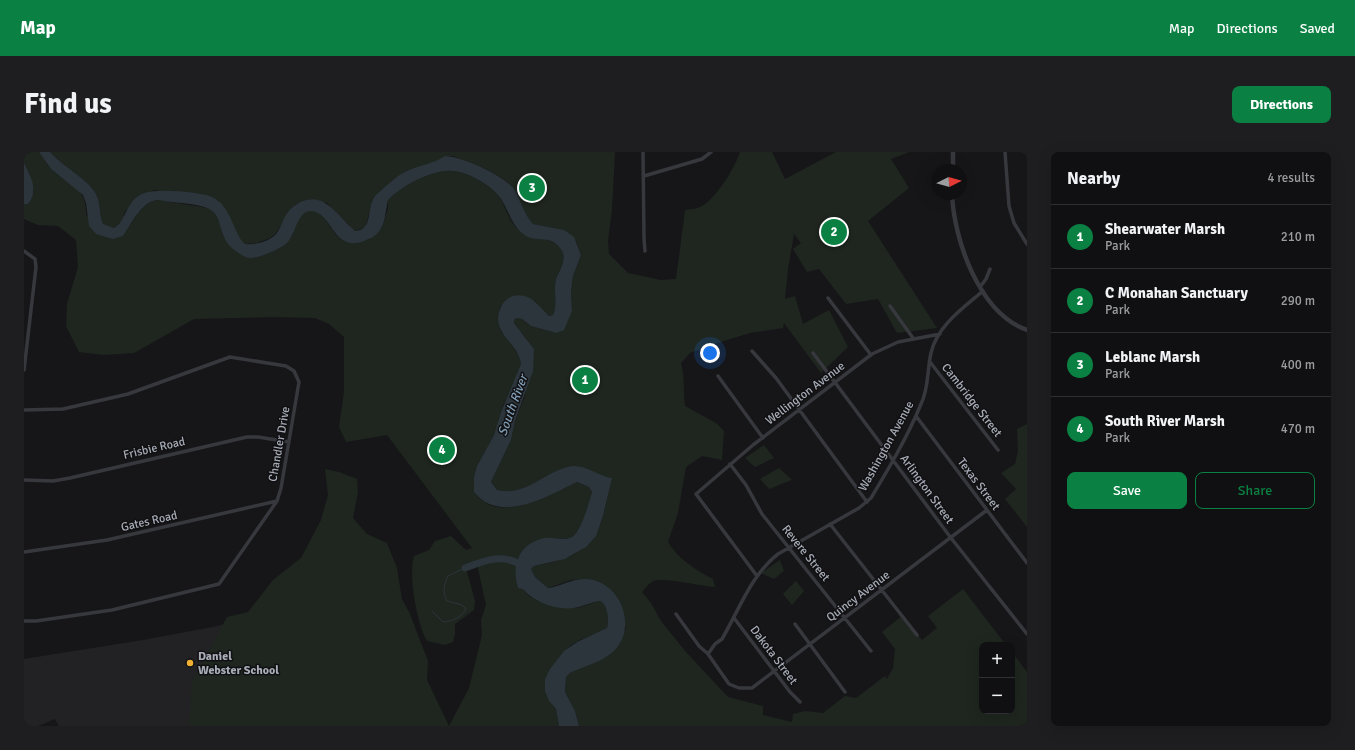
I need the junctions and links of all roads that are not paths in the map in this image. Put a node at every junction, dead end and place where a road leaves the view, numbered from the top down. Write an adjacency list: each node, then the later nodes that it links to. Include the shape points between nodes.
1 (644, 152): 6 (street)
2 (711, 152): 6 (street, via 702,160)
3 (953, 152): 5 (street)
4 (1005, 152): 8 (street, via 1009,206 1014,224)
5 (953, 164)
6 (644, 176): 10 (street, via 643,231)
7 (953, 200): 12 (street, via 961,246)
8 (1027, 244)
9 (24, 251): 16 (street, via 32,255 36,263)
10 (646, 251)
11 (990, 269): 12 (street)
12 (981, 289): 17 (street, via 1009,320); 18 (street, Washington Avenue)
13 (828, 298): 22 (street)
14 (890, 306): 19 (street)
15 (24, 328): 16 (street)
16 (29, 328): 24 (street)
17 (1027, 330)
18 (940, 334): 19 (street, Wellington Avenue); 23 (street, Washington Avenue, via 931,353)
19 (913, 338): 22 (street, Wellington Avenue, via 886,346)
20 (752, 351): 28 (street)
21 (813, 353): 26 (street, Arlington Street)
22 (871, 355): 26 (street, Wellington Avenue)
23 (930, 362): 29 (street, Washington Avenue, via 924,397); 32 (street, Cambridge Street)
24 (24, 370)
25 (718, 376): 30 (street)
26 (834, 383): 28 (street, Wellington Avenue); 33 (street, Arlington Street)
27 (24, 410): 31 (street, Chandler Drive, via 63,409 128,394 232,357 286,366 296,375 299,385)
28 (799, 410): 30 (street, Wellington Avenue); 37 (street)
29 (916, 416): 33 (street, Washington Avenue); 38 (street, Texas Street)
30 (763, 438): 34 (street, Wellington Avenue)
31 (289, 442): 35 (street, Frisbie Road, via 246,437 70,478); 36 (street, Chandler Drive)
32 (998, 450)
33 (893, 459): 37 (street, Washington Avenue); 40 (street, Arlington Street)
34 (730, 464): 41 (street, Revere Street, via 746,485 762,514); 44 (street, Wellington Avenue, via 696,494)
35 (24, 480)
36 (277, 501): 42 (street, Gates Road, via 107,540); 49 (street, Chandler Drive, via 216,586 112,610)
37 (867, 502): 39 (street, Washington Avenue)
38 (987, 510): 40 (street, Quincy Avenue); 43 (street, Texas Street)
39 (830, 524): 41 (street, Washington Avenue); 45 (street)
40 (950, 538): 45 (street, Quincy Avenue); 51 (street, Arlington Street)
41 (789, 548): 44 (street, Washington Avenue, via 773,558); 48 (street, Revere Street)
42 (24, 552)
43 (1027, 563)
44 (757, 576): 47 (street, Washington Avenue)
45 (883, 590): 48 (street, Quincy Avenue); 53 (street)
46 (676, 614): 56 (street, via 699,646)
47 (734, 618): 56 (street, Washington Avenue, via 722,639); 57 (street, Dakota Street)
48 (844, 618): 54 (street, Quincy Avenue); 55 (street, Revere Street)
49 (24, 621)
50 (795, 624): 54 (street)
51 (1026, 629): 52 (street, Arlington Street)
52 (1027, 634)
53 (916, 635)
54 (810, 644): 57 (street, Quincy Avenue); 58 (street)
55 (871, 651)
56 (708, 654): 57 (street, Quincy Avenue, via 727,681 738,688 752,688)
57 (774, 672): 59 (street, Dakota Street)
58 (845, 692)
59 (800, 702)

